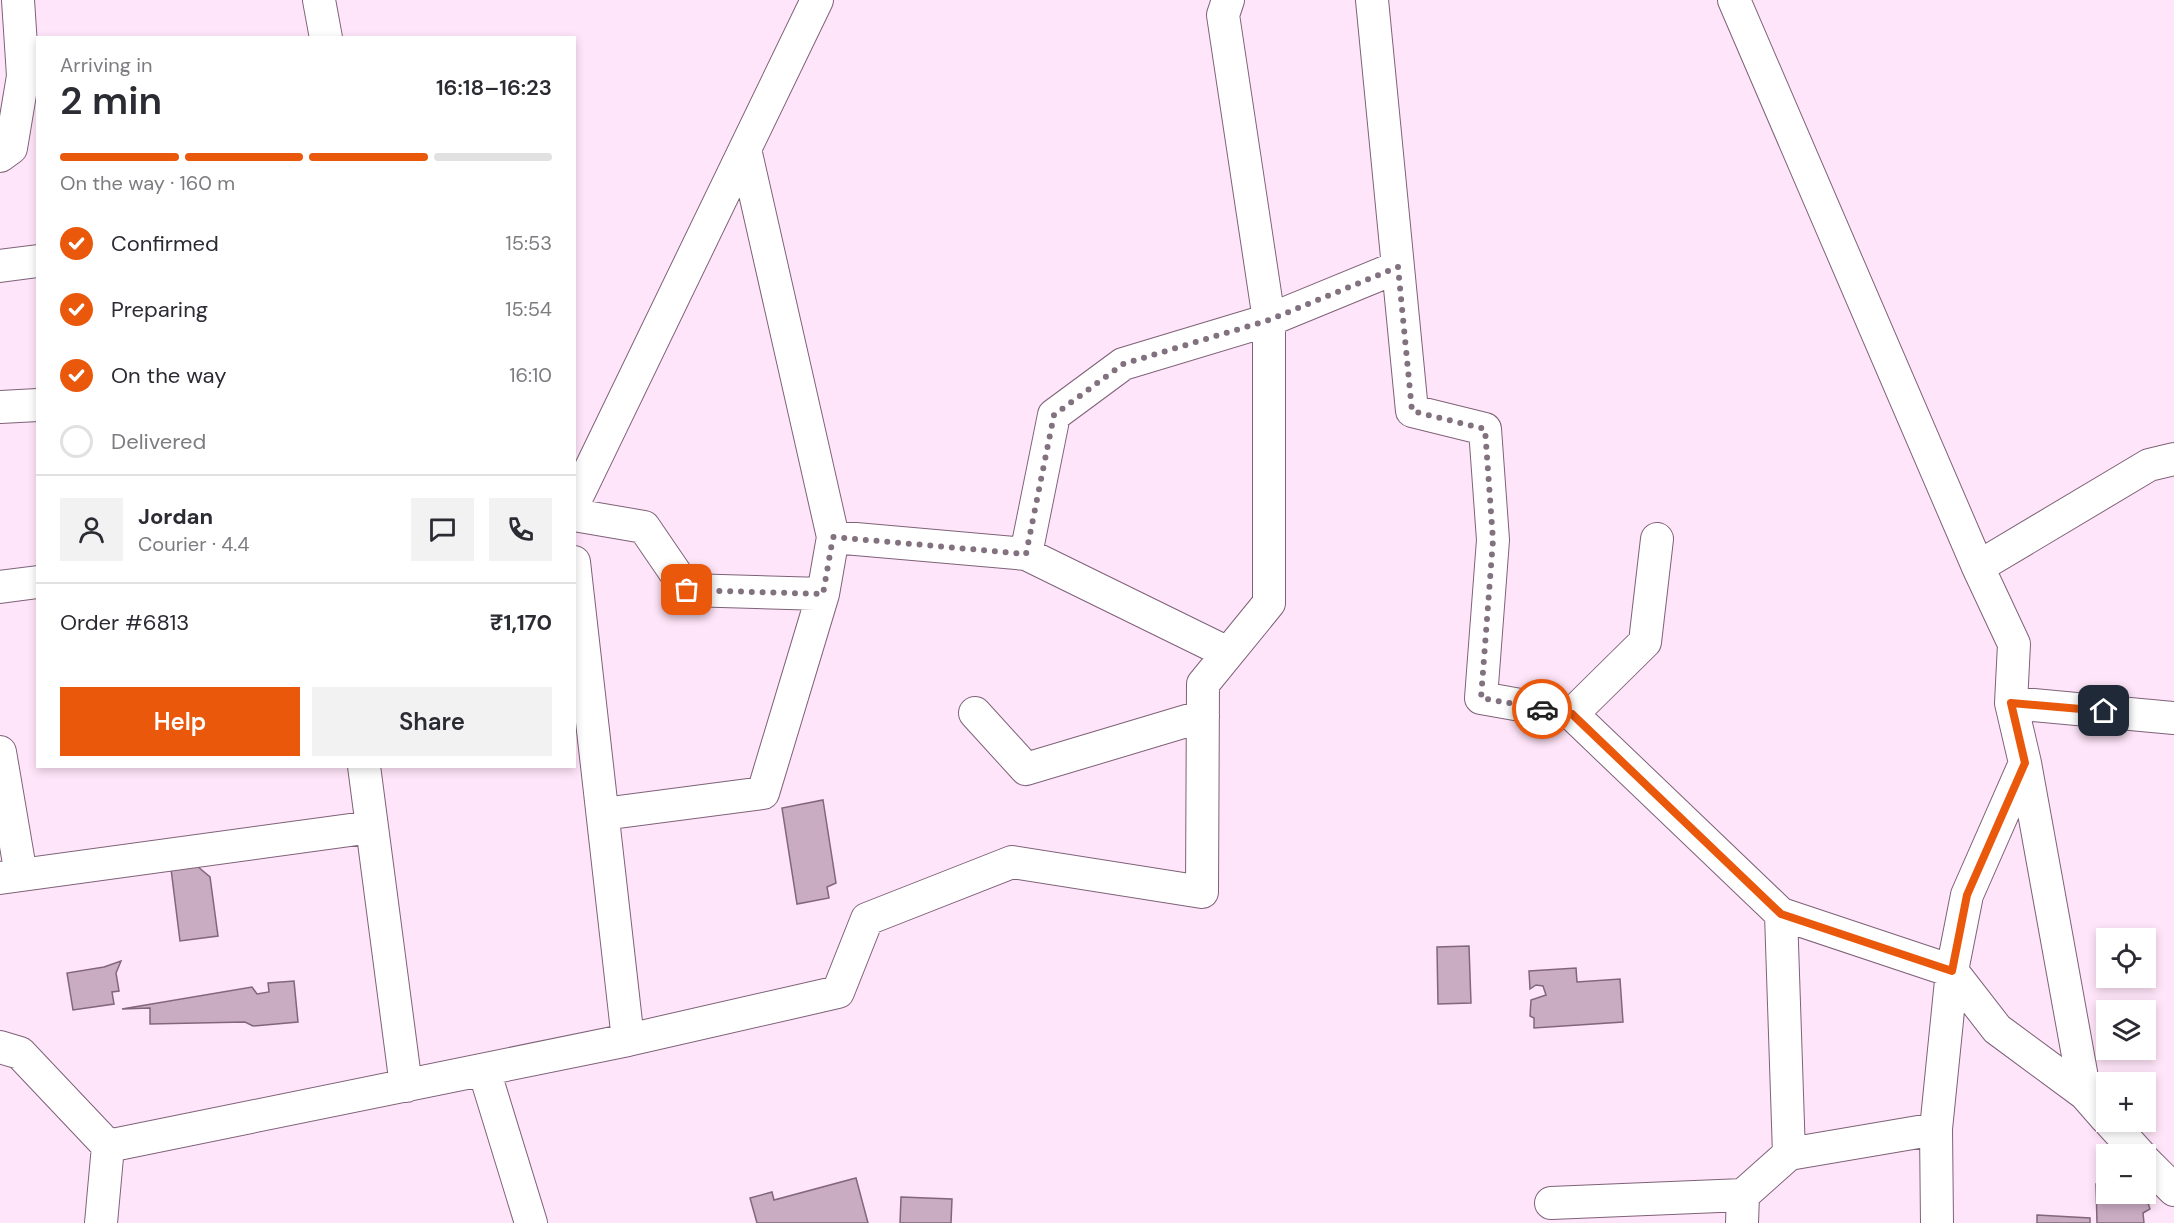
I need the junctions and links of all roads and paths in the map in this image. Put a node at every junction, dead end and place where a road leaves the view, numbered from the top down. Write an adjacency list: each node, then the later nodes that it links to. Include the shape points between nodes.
1 (18, 0): 8 (street)
2 (319, 0): 7 (street)
3 (817, 0): 9 (street)
4 (1228, 0): 14 (street, via 1223,15)
5 (1372, 0): 13 (street)
6 (1734, 0): 23 (street)
7 (326, 36)
8 (30, 80): 10 (street, via 11,148)
9 (745, 149): 18 (street); 20 (street)
10 (0, 156)
11 (36, 261): 12 (street)
12 (0, 266)
13 (1398, 267): 14 (street); 31 (street, via 1412,411 1485,429 1493,540 1481,698)
14 (1269, 320): 22 (street, via 1123,364 1054,415); 28 (street, via 1269,603)
15 (36, 405): 16 (street)
16 (0, 407)
17 (2162, 462): 23 (street)
18 (576, 499)
19 (576, 515): 27 (street, via 644,527 687,590)
20 (833, 537): 22 (street); 27 (street)
21 (1658, 538): 31 (street, via 1645,642)
22 (1026, 554): 28 (street)
23 (1978, 567): 29 (street, via 2014,644)
24 (576, 579): 37 (street)
25 (36, 582): 26 (street)
26 (0, 587)
27 (823, 594): 37 (street, via 763,793)
28 (1228, 653): 32 (street, via 1203,684)
29 (2011, 703): 33 (street); 35 (street)
30 (975, 713): 32 (street, via 1026,769)
31 (1572, 714): 40 (street)
32 (1203, 716): 42 (street, via 1202,892 1012,862 867,919 838,992)
33 (2174, 718)
34 (0, 752): 39 (street)
35 (2025, 763): 41 (street, via 1967,895); 46 (street)
36 (364, 768): 38 (street)
37 (603, 814): 42 (street)
38 (372, 827): 39 (street); 45 (street)
39 (10, 876)
40 (1781, 914): 41 (street); 52 (street)
41 (1952, 971): 46 (street, via 1997,1029); 48 (street)
42 (628, 1040): 44 (street)
43 (0, 1047): 51 (street, via 20,1053)
44 (484, 1070): 45 (street); 56 (street)
45 (406, 1086): 51 (street)
46 (2085, 1094): 47 (street)
47 (2096, 1107)
48 (1936, 1129): 52 (street); 57 (street)
49 (2119, 1132): 50 (street)
50 (2130, 1144)
51 (108, 1146): 55 (street)
52 (1789, 1154): 54 (street)
53 (1551, 1203): 54 (street)
54 (1742, 1209)
55 (101, 1223)
56 (531, 1223)
57 (1937, 1223)

